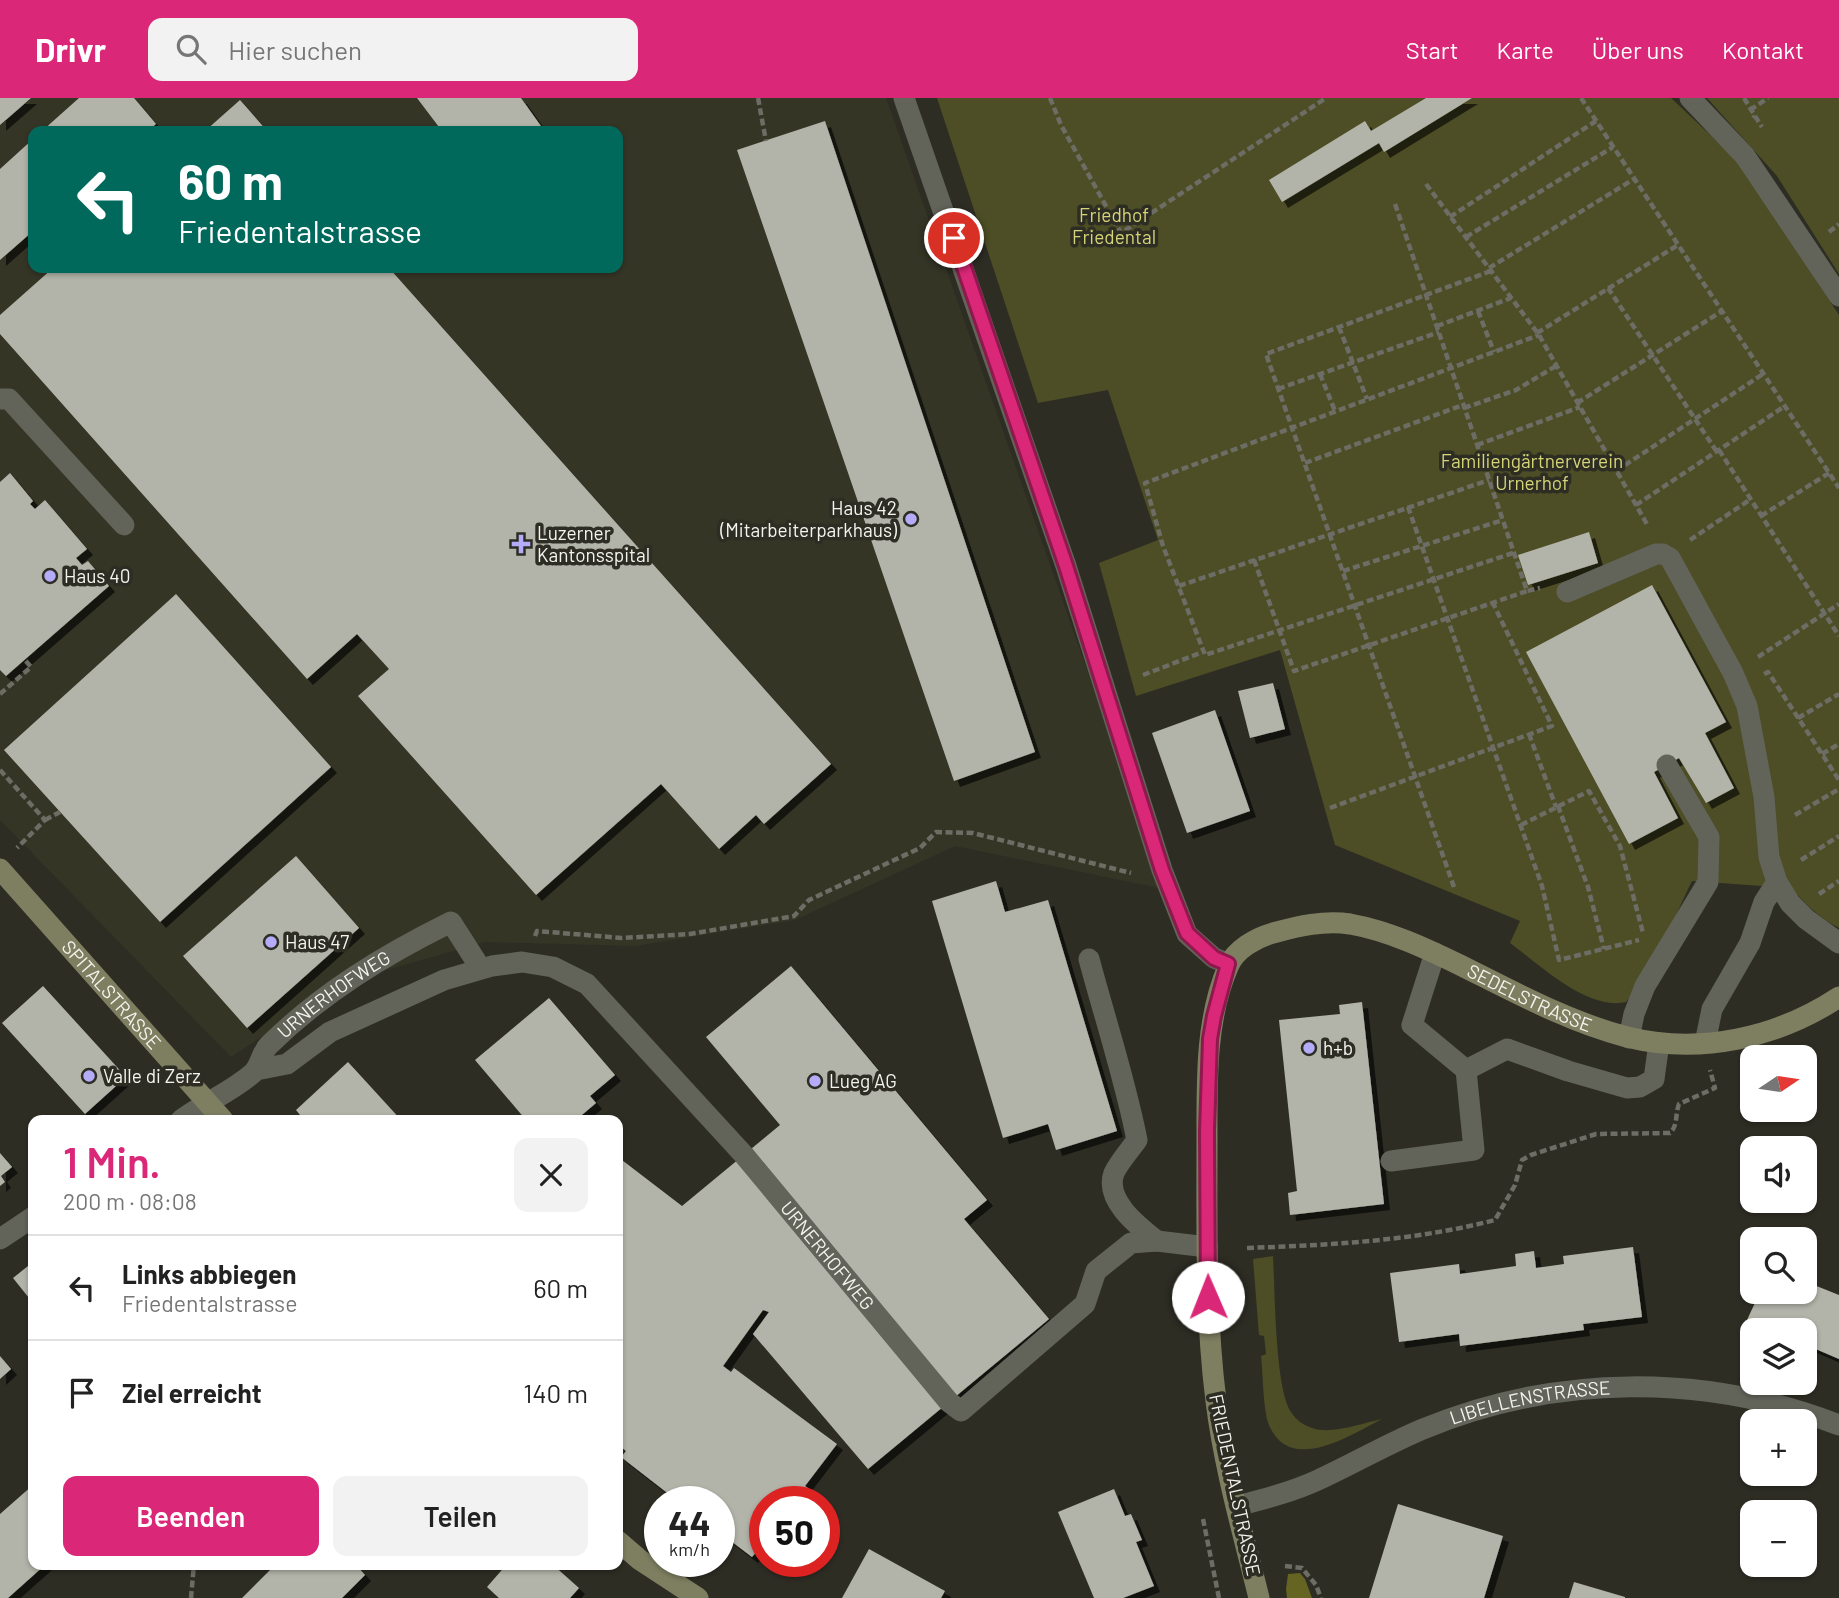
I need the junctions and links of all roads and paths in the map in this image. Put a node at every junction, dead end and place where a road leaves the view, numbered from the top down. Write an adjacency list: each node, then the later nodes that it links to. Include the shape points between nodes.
1 (758, 98): 10 (path)
2 (904, 98): 104 (street, via 1066,566)
3 (1050, 98): 4 (path, via 1121,233)
4 (1326, 98)
5 (1581, 98): 9 (path)
6 (1689, 98): 23 (street, via 1745,156)
7 (1768, 98): 8 (path)
8 (1750, 110)
9 (1596, 121): 11 (path); 15 (path)
10 (766, 141)
11 (1613, 147): 12 (path); 18 (path)
12 (1634, 179): 19 (path); 20 (path)
13 (1426, 184): 15 (path)
14 (1395, 204): 22 (path)
15 (1450, 217): 18 (path)
16 (1839, 225): 17 (path)
17 (1828, 232)
18 (1466, 237): 20 (path)
19 (1678, 245): 21 (path); 25 (path)
20 (1490, 270): 22 (path); 24 (path)
21 (1608, 288): 29 (path); 31 (path)
22 (1426, 295): 27 (path); 28 (path)
23 (1839, 296)
24 (1511, 298): 26 (path); 29 (path)
25 (1722, 310): 31 (path); 36 (path)
26 (1478, 311): 28 (path); 30 (path)
27 (1339, 327): 32 (path); 37 (path, via 1266,354)
28 (1438, 329): 32 (path); 34 (path)
29 (1538, 334): 30 (path); 33 (path)
30 (1494, 352): 34 (path)
31 (1653, 355): 40 (path); 44 (path)
32 (1353, 363): 35 (path); 39 (path)
33 (1556, 366): 40 (path); 41 (path, via 1516,390)
34 (1451, 368): 39 (path); 41 (path)
35 (1320, 374): 37 (path); 43 (path)
36 (1763, 374): 42 (path); 44 (path)
37 (1278, 389): 45 (path)
38 (0, 399): 58 (street, via 9,399)
39 (1367, 399): 43 (path)
40 (1578, 405): 46 (path); 49 (path)
41 (1464, 406): 46 (path); 48 (path)
42 (1785, 407): 47 (path); 50 (path)
43 (1335, 411): 45 (path)
44 (1696, 419): 47 (path); 49 (path)
45 (1292, 428): 48 (path); 66 (path, via 1144,483)
46 (1477, 445): 51 (path)
47 (1718, 451): 53 (path); 54 (path)
48 (1305, 463): 59 (path)
49 (1616, 471): 54 (path)
50 (1829, 473): 52 (path); 56 (path)
51 (1489, 480): 55 (path); 57 (path)
52 (1839, 488)
53 (1751, 499): 56 (path); 62 (path)
54 (1636, 505): 62 (path)
55 (1408, 507): 59 (path); 60 (path)
56 (1761, 516): 72 (path)
57 (1503, 520): 60 (path); 61 (path)
58 (124, 525)
59 (1330, 534): 63 (path); 64 (path)
60 (1421, 546): 64 (path); 65 (path)
61 (1513, 552): 65 (path); 67 (path)
62 (1665, 555): 68 (street, via 1656,554); 81 (street)
63 (1254, 560): 66 (path); 74 (path)
64 (1343, 571): 71 (path)
65 (1432, 579): 71 (path); 73 (path)
66 (1179, 586): 77 (path)
67 (1527, 591): 68 (path, via 1553,586); 69 (path)
68 (1567, 592)
69 (1493, 603): 73 (path); 85 (path, via 1552,726)
70 (1839, 604): 72 (path)
71 (1356, 605): 74 (path); 76 (path)
72 (1824, 614): 75 (path); 79 (path, via 1758,656)
73 (1446, 618): 76 (path); 87 (path)
74 (1279, 630): 76 (path, via 1294,671); 77 (path)
75 (1839, 636)
76 (1370, 645): 91 (path)
77 (1203, 652): 80 (path)
78 (24, 659): 82 (path, via 32,667)
79 (1768, 672): 81 (path); 84 (path)
80 (1143, 675)
81 (1740, 689): 106 (street)
82 (0, 694)
83 (1839, 694): 84 (path)
84 (1798, 718): 88 (path)
85 (1529, 734): 87 (path); 94 (path)
86 (1839, 744): 88 (path)
87 (1493, 748): 91 (path); 99 (path)
88 (1822, 754): 92 (path)
89 (1667, 765): 117 (street, via 1709,837 1708,882 1645,986)
90 (0, 770): 97 (path)
91 (1416, 776): 95 (path); 107 (path)
92 (1839, 780)
93 (1839, 789): 98 (path)
94 (1557, 806): 99 (path); 110 (path, via 1588,887); 110 (path, via 1588,791 1620,846 1645,939)
95 (1330, 808)
96 (60, 812): 97 (path)
97 (45, 820): 101 (path)
98 (1786, 820)
99 (1521, 825): 110 (path, via 1542,886 1559,960)
100 (1839, 836): 102 (path)
101 (16, 849)
102 (1792, 866)
103 (0, 869): 123 (main road, SPITALSTRASSE)
104 (1162, 870): 113 (path, via 1139,875 974,834 936,832 920,848 809,900 794,916 690,934 635,937 537,931); 114 (street, via 1187,933 1214,958)
105 (1839, 881): 108 (path)
106 (1777, 882): 109 (street, via 1806,919); 119 (street, via 1712,1009)
107 (1454, 887)
108 (1816, 896)
109 (1839, 943)
110 (1604, 949)
111 (1435, 953): 114 (main road, SEDELSTRASSE, via 1350,924 1318,923 1259,938); 117 (main road, SEDELSTRASSE, via 1576,1020); 122 (street, via 1412,1026)
112 (1089, 959): 129 (street, via 1128,1090 1137,1140 1114,1173 1113,1186 1117,1202)
113 (522, 962): 115 (street, URNERHOFWEG); 129 (street, URNERHOFWEG, via 553,967 587,984 744,1155 961,1411 1085,1304 1097,1271 1131,1243)
114 (1228, 964): 130 (main road, FRIEDENTALSTRASSE, via 1210,1039)
115 (481, 969): 121 (street, URNERHOFWEG, via 444,980 330,1032 287,1064); 121 (street, URNERHOFWEG, via 451,922 400,947 330,992 266,1048)
116 (1838, 1000): 119 (main road, SEDELSTRASSE, via 1775,1030)
117 (1629, 1038): 118 (main road, SEDELSTRASSE)
118 (1659, 1043): 119 (main road, SEDELSTRASSE); 122 (street, via 1654,1079 1640,1087 1627,1088 1507,1049)
119 (1705, 1043)
120 (1709, 1065): 131 (path, via 1715,1088 1679,1104 1670,1133 1597,1134 1522,1160 1515,1185 1495,1220 1457,1230 1337,1244)
121 (256, 1070): 123 (street, URNERHOFWEG)
122 (1466, 1070): 126 (street, via 1474,1150)
123 (208, 1104): 124 (street, URNERHOFWEG); 125 (main road, SPITALSTRASSE)
124 (189, 1115)
125 (218, 1115)
126 (1391, 1161)
127 (28, 1220): 128 (street)
128 (0, 1239)
129 (1157, 1241): 130 (street)
130 (1207, 1247): 133 (main road, FRIEDENTALSTRASSE, via 1216,1400)
131 (1247, 1248)
132 (1839, 1425): 133 (street, LIBELLENSTRASSE, via 1778,1405 1688,1388 1570,1390 1456,1416 1315,1482)
133 (1237, 1506): 141 (main road, FRIEDENTALSTRASSE)
134 (1203, 1520): 140 (path)
135 (623, 1545): 139 (main road)
136 (1285, 1566): 142 (path, via 1302,1568)
137 (193, 1570): 138 (path)
138 (191, 1598)
139 (698, 1598)
140 (1219, 1598)
141 (1259, 1598)
142 (1321, 1598)

